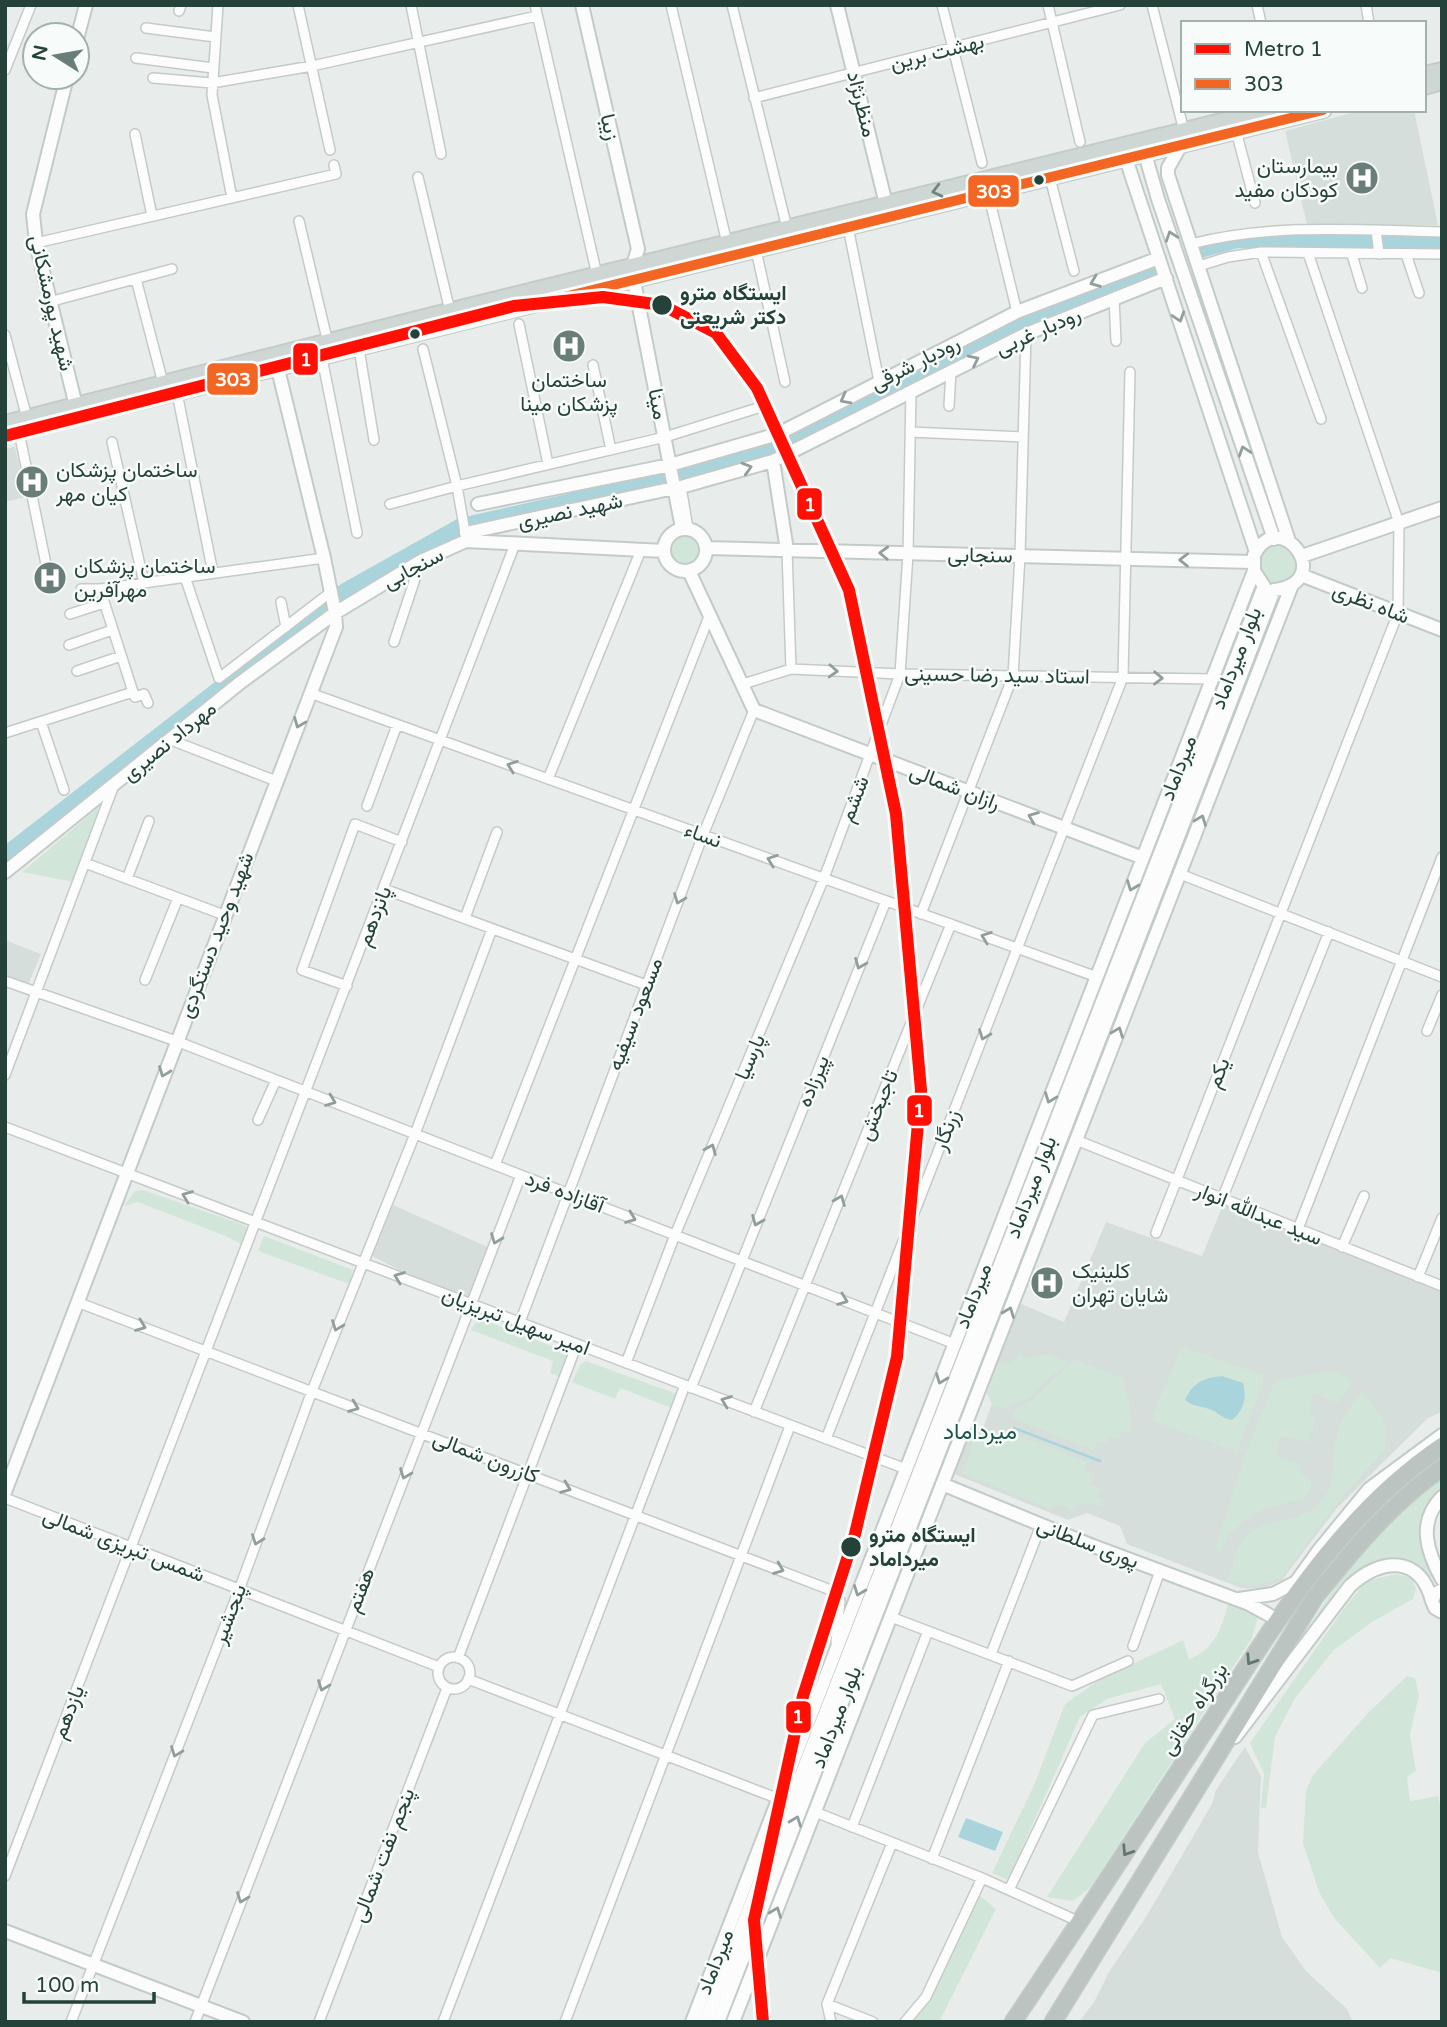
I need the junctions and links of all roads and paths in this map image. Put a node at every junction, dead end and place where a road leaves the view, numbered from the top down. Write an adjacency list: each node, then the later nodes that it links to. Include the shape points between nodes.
1 (31, 5): 23 (street)
2 (218, 5): 17 (street)
3 (298, 5): 21 (street)
4 (411, 5): 18 (street)
5 (535, 5): 14 (street)
6 (582, 5): 69 (main road, زیبا, via 638,248)
7 (671, 5): 56 (street)
8 (732, 5): 28 (street)
9 (837, 5): 24 (main road, منظرنژاد)
10 (942, 5): 19 (street)
11 (1048, 5): 15 (street)
12 (1120, 5): 15 (street, بهشت برین)
13 (1152, 5): 33 (street)
14 (537, 16): 18 (street); 70 (street)
15 (1052, 23): 19 (street, بهشت برین); 34 (street)
16 (146, 28): 17 (street)
17 (215, 37): 22 (street)
18 (419, 42): 21 (street); 38 (street)
19 (953, 48): 24 (street, بهشت برین); 39 (street)
20 (136, 58): 22 (street)
21 (313, 66): 26 (street); 36 (street)
22 (213, 68): 26 (street)
23 (5, 70)
24 (854, 72): 28 (street, بهشت برین); 47 (main road, منظرنژاد)
25 (153, 78): 26 (street)
26 (212, 83): 44 (street)
27 (63, 91): 55 (main road, شهید پورمشکانی, via 35,198)
28 (754, 98): 52 (street)
29 (1260, 112): 33 (main road)
30 (1316, 112): 31 (main road)
31 (1236, 131): 33 (main road); 46 (street)
32 (135, 134): 49 (street)
33 (1182, 138): 35 (main road); 57 (main road, via 1168,175)
34 (1080, 142)
35 (1143, 148): 37 (main road); 45 (main road)
36 (330, 150)
37 (1124, 153): 42 (main road); 47 (main road, one-way to 47); 48 (main road)
38 (441, 154)
39 (982, 163)
40 (334, 165): 44 (street, via 336,174)
41 (418, 177): 77 (street)
42 (1050, 178): 43 (main road); 68 (street)
43 (988, 193): 51 (main road); 78 (street)
44 (232, 198): 49 (street)
45 (1158, 199): 48 (main road, via 1148,197); 91 (main road, one-way to 45)
46 (1255, 202)
47 (887, 204): 52 (main road)
48 (1142, 204): 65 (main road)
49 (152, 216): 55 (street)
50 (299, 221): 85 (street)
51 (848, 227): 58 (main road); 94 (street)
52 (787, 228): 56 (main road)
53 (1376, 230): 54 (street); 57 (street, via 1258,232); 61 (street)
54 (1442, 232)
55 (36, 243): 76 (main road, شهید پورمشکانی)
56 (727, 243): 69 (main road)
57 (1191, 244): 66 (main road)
58 (756, 250): 69 (main road); 95 (street)
59 (1261, 253): 60 (street); 66 (street); 103 (street)
60 (1308, 253): 64 (street); 122 (street)
61 (1379, 254): 62 (street); 64 (street)
62 (1406, 254): 63 (street); 74 (street)
63 (1442, 254)
64 (1352, 255): 73 (street)
65 (1159, 258): 71 (main road); 78 (main road, رودبار شرقی, one-way to 78)
66 (1199, 266): 79 (main road)
67 (172, 269): 72 (street)
68 (1074, 271)
69 (633, 274): 70 (main road); 81 (main road); 107 (main road, مینا)
70 (597, 275): 77 (main road)
71 (1166, 278): 75 (main road, رودبار غربی); 118 (main road, one-way to 118)
72 (136, 279): 76 (street); 96 (street)
73 (1362, 288)
74 (1419, 293)
75 (1114, 298): 82 (main road, رودبار غربی); 84 (street)
76 (49, 302): 99 (main road, شهید پورمشکانی)
77 (450, 311): 81 (main road)
78 (1017, 312): 94 (main road, رودبار شرقی)
79 (1213, 315): 91 (main road); 127 (main road)
80 (519, 324): 113 (street)
81 (400, 331): 85 (main road); 86 (main road)
82 (1026, 334): 92 (main road, رودبار غربی, one-way to 82); 108 (street)
83 (5, 335): 102 (street)
84 (1116, 341)
85 (328, 343): 89 (main road)
86 (359, 349): 88 (main road); 109 (street)
87 (423, 349): 116 (street)
88 (322, 358): 89 (main road); 124 (street)
89 (281, 364): 96 (main road); 98 (main road); 136 (main road, شهید وحید دستگردی, via 283,390)
90 (593, 365): 111 (street)
91 (1217, 369): 115 (main road, one-way to 91)
92 (951, 371): 97 (main road, رودبار غربی); 100 (street)
93 (1130, 372): 137 (street, زرنگار)
94 (879, 381): 114 (main road, رودبار شرقی, one-way to 114, via 778,434)
95 (785, 382)
96 (163, 383): 99 (main road)
97 (911, 391): 105 (street, ششم); 112 (main road, رودبار غربی)
98 (177, 393): 106 (main road); 141 (street)
99 (76, 406): 102 (main road)
100 (949, 406)
101 (761, 407): 107 (street)
102 (27, 418): 104 (main road)
103 (1321, 419)
104 (5, 424)
105 (910, 432): 108 (street); 133 (street, ششم)
106 (12, 434): 143 (street)
107 (665, 437): 111 (street); 114 (main road, مینا)
108 (1023, 437): 134 (street)
109 (374, 440)
110 (112, 442): 145 (street)
111 (611, 450): 113 (street)
112 (773, 461): 117 (main road, رودبار غربی, one-way to 112); 131 (main road)
113 (548, 464): 116 (street)
114 (670, 465): 117 (main road, مینا); 120 (main road, شهید نصیری)
115 (1254, 480): 118 (main road, via 1252,501); 126 (main road)
116 (457, 485): 119 (street); 125 (street)
117 (678, 488): 123 (main road, مینا); 125 (main road, شهید نصیری)
118 (1236, 490): 139 (main road)
119 (390, 504)
120 (478, 504)
121 (1442, 508): 122 (main road)
122 (1399, 523): 135 (main road); 152 (street)
123 (685, 528): 129 (main road, via 703,537); 132 (main road, via 667,538)
124 (357, 533)
125 (466, 537): 128 (main road, سنجابی); 138 (main road, سنجابی)
126 (1274, 539): 127 (main road); 139 (main road, via 1262,545)
127 (1289, 541): 135 (main road)
128 (515, 544): 130 (main road, سنجابی); 176 (street, پانزدهم)
129 (706, 548): 131 (main road, سنجابی); 140 (main road, via 700,565)
130 (641, 550): 132 (main road, سنجابی); 178 (street)
131 (787, 550): 133 (main road, سنجابی, one-way to 131); 161 (street)
132 (664, 551): 140 (main road, via 675,569)
133 (908, 554): 134 (main road, سنجابی); 163 (street, ششم)
134 (1020, 556): 137 (main road, سنجابی); 164 (street)
135 (1302, 556): 144 (main road)
136 (324, 558): 141 (street); 150 (main road, شهید وحید دستگردی)
137 (1127, 559): 139 (main road, سنجابی, one-way to 137); 165 (street, زرنگار)
138 (421, 561): 150 (main road, سنجابی); 158 (street)
139 (1254, 561): 146 (main road); 166 (main road, میرداماد)
140 (689, 571): 154 (main road)
141 (213, 573): 142 (street)
142 (185, 577): 145 (street); 155 (street, via 219,678)
143 (49, 579)
144 (1297, 580): 146 (main road, via 1286,588); 152 (main road, شاه نظری); 194 (main road, میرداماد, one-way to 144)
145 (144, 583): 148 (street)
146 (1269, 588): 240 (main road, بلوار میرداماد); 321 (main road, بلوار میرداماد, one-way to 146)
147 (81, 589): 148 (street)
148 (100, 589): 151 (street)
149 (281, 602): 155 (street)
150 (333, 602): 155 (street); 169 (main road, شهید وحید دستگردی, via 336,627); 175 (main road, مهرداد نصیری)
151 (104, 603): 153 (street); 156 (street)
152 (1398, 613): 157 (main road, شاه نظری); 201 (street, یکم)
153 (70, 614)
154 (710, 614): 167 (main road); 184 (street)
155 (286, 626)
156 (113, 629): 159 (street); 160 (street)
157 (1442, 630)
158 (394, 642)
159 (69, 645)
160 (121, 656): 162 (street); 168 (street)
161 (791, 669): 163 (street, استاد سید رضا حسینی, one-way to 163); 167 (street, استاد سید رضا حسینی)
162 (77, 671)
163 (900, 674): 164 (street, استاد سید رضا حسینی); 177 (street, ششم)
164 (1013, 676): 165 (street, استاد سید رضا حسینی); 182 (street)
165 (1123, 677): 166 (street, استاد سید رضا حسینی, one-way to 166); 186 (street, زرنگار)
166 (1212, 679): 191 (main road, میرداماد)
167 (743, 684): 171 (main road)
168 (133, 692): 170 (street, via 135,697 144,694); 172 (street)
169 (310, 693): 173 (street, نساء); 179 (main road, شهید وحید دستگردی, one-way to 179)
170 (148, 703)
171 (754, 710): 177 (main road, رازان شمالی); 188 (street, مسعود سیفیه)
172 (41, 722): 174 (street); 181 (street)
173 (397, 725): 176 (street, نساء); 183 (street)
174 (5, 733)
175 (171, 740): 179 (street); 180 (main road, مهرداد نصیری)
176 (441, 741): 178 (street, نساء, one-way to 176); 189 (street, پانزدهم)
177 (871, 755): 182 (main road, رازان شمالی); 195 (street, ششم)
178 (548, 779): 184 (street, نساء)
179 (276, 781): 202 (main road, شهید وحید دستگردی)
180 (115, 784): 192 (street); 193 (main road, مهرداد نصیری)
181 (64, 790)
182 (969, 792): 186 (main road, رازان شمالی, one-way to 182); 200 (street)
183 (367, 806)
184 (632, 810): 188 (street, نساء); 208 (street)
185 (149, 821): 196 (street)
186 (1063, 830): 191 (main road, رازان شمالی); 207 (street, زرنگار)
187 (497, 832): 203 (street)
188 (703, 835): 195 (street, نساء, one-way to 188); 214 (street, مسعود سیفیه, one-way to 214)
189 (402, 842): 197 (street, پانزدهم); 215 (street, via 355,824 302,970)
190 (1442, 857): 209 (street)
191 (1143, 858): 210 (main road, میرداماد, one-way to 210)
192 (85, 863): 196 (street); 216 (street)
193 (5, 872)
194 (1180, 874): 201 (street); 226 (main road, میرداماد, one-way to 194)
195 (824, 878): 199 (street, نساء); 238 (street, پارسیا, one-way to 195)
196 (127, 879): 198 (street)
197 (384, 889): 203 (street); 215 (street, پانزدهم)
198 (178, 898): 202 (street); 213 (street)
199 (886, 901): 200 (street, نساء); 241 (street, پیرزاده, one-way to 241)
200 (921, 914): 204 (street, نساء)
201 (1281, 914): 206 (street); 230 (street, یکم)
202 (224, 915): 219 (main road, شهید وحید دستگردی)
203 (465, 918): 205 (street)
204 (951, 924): 207 (street, نساء, one-way to 204); 245 (street, تاجبخش, one-way to 204)
205 (492, 929): 208 (street); 225 (street, پنجشیر)
206 (1329, 932): 209 (street); 233 (street)
207 (1017, 948): 210 (street, نساء); 249 (street, زرنگار, one-way to 249)
208 (575, 959): 214 (street); 227 (street)
209 (1401, 961): 211 (street); 236 (street)
210 (1097, 977): 243 (main road, میرداماد, one-way to 243)
211 (1442, 977)
212 (5, 981): 216 (street, آقازاده فرد)
213 (145, 981)
214 (646, 985): 231 (street, مسعود سیفیه)
215 (347, 986): 222 (street, پانزدهم)
216 (36, 993): 219 (street, آقازاده فرد); 220 (street)
217 (1442, 995): 218 (street)
218 (1427, 1031)
219 (176, 1041): 221 (street, آقازاده فرد); 228 (main road, شهید وحید دستگردی, one-way to 228)
220 (5, 1074)
221 (276, 1080): 222 (street, آقازاده فرد); 223 (street)
222 (307, 1092): 225 (street, آقازاده فرد, one-way to 225); 235 (street, پانزدهم)
223 (258, 1119)
224 (5, 1127): 228 (street, امیر سهیل تبریزیان)
225 (415, 1134): 227 (street, آقازاده فرد); 242 (street, پنجشیر)
226 (1076, 1140): 230 (street, سید عبدالله انوار); 266 (main road, میرداماد, one-way to 226)
227 (495, 1165): 229 (street, آقازاده فرد)
228 (126, 1172): 235 (street, امیر سهیل تبریزیان, one-way to 228); 247 (main road, شهید وحید دستگردی)
229 (521, 1175): 231 (street, آقازاده فرد); 248 (street, هفتم, one-way to 248)
230 (1177, 1181): 233 (street, سید عبدالله انوار); 237 (street, یکم)
231 (567, 1193): 238 (street, آقازاده فرد, one-way to 238); 250 (street, مسعود سیفیه)
232 (1364, 1196): 239 (street)
233 (1222, 1199): 236 (street, سید عبدالله انوار)
234 (1442, 1218): 244 (street)
235 (257, 1223): 242 (street, امیر سهیل تبریزیان); 253 (street, پانزدهم)
236 (1298, 1229): 239 (street, سید عبدالله انوار)
237 (1156, 1233)
238 (676, 1235): 241 (street, آقازاده فرد); 254 (street, پارسیا)
239 (1342, 1247): 244 (street, سید عبدالله انوار)
240 (1003, 1259): 243 (main road); 299 (main road, بلوار میرداماد)
241 (741, 1261): 245 (street, آقازاده فرد); 255 (street, پیرزاده)
242 (361, 1263): 248 (street, امیر سهیل تبریزیان, one-way to 242); 256 (street, پنجشیر, one-way to 256)
243 (980, 1277): 252 (main road, میرداماد)
244 (1418, 1277): 246 (street, سید عبدالله انوار)
245 (805, 1286): 249 (street, آقازاده فرد, one-way to 249); 257 (street, تاجبخش)
246 (1442, 1286)
247 (77, 1302): 253 (street, کازرون شمالی, one-way to 253); 267 (main road, شهید وحید دستگردی)
248 (470, 1304): 250 (street, امیر سهیل تبریزیان); 259 (street, هفتم)
249 (875, 1313): 252 (street, آقازاده فرد); 261 (street, زرنگار)
250 (520, 1322): 251 (street, امیر سهیل تبریزیان)
251 (577, 1344): 254 (street, امیر سهیل تبریزیان); 265 (street)
252 (955, 1344): 264 (main road, میرداماد, one-way to 264)
253 (208, 1351): 256 (street, کازرون شمالی); 272 (street, یازدهم)
254 (626, 1363): 255 (street, امیر سهیل تبریزیان)
255 (688, 1387): 257 (street, امیر سهیل تبریزیان, one-way to 255); 270 (street, پیرزاده)
256 (312, 1391): 259 (street, کازرون شمالی, one-way to 259); 276 (street, پنجشیر, one-way to 276)
257 (754, 1412): 258 (street, امیر سهیل تبریزیان)
258 (790, 1426): 261 (street, امیر سهیل تبریزیان); 273 (street)
259 (421, 1432): 265 (street, کازرون شمالی); 283 (street, هفتم, one-way to 283)
260 (1442, 1435): 278 (main road, via 1369,1489 1296,1582 1273,1594)
261 (826, 1439): 264 (street, امیر سهیل تبریزیان)
262 (1442, 1446): 282 (highway, بزرگراه حقانی, via 1377,1497 1327,1553)
263 (1442, 1468): 298 (highway, بزرگراه حقانی, via 1415,1486 1364,1536 1315,1597)
264 (906, 1469): 286 (main road, میرداماد, one-way to 286)
265 (528, 1474): 270 (street, کازرون شمالی, one-way to 270); 288 (street)
266 (942, 1485): 271 (main road, پوری سلطانی); 281 (main road, میرداماد)
267 (5, 1492)
268 (1442, 1497): 275 (main road, via 1430,1512 1426,1535)
269 (5, 1498): 272 (street, شمس تبریزی شمالی)
270 (637, 1514): 273 (street, کازرون شمالی); 295 (street, پیرزاده)
271 (1041, 1525): 274 (main road, پوری سلطانی); 287 (street)
272 (131, 1549): 276 (street, شمس تبریزی شمالی); 305 (street, یازدهم)
273 (742, 1554): 286 (street, کازرون شمالی, one-way to 286, via 838,1596); 297 (street)
274 (1160, 1571): 278 (main road, پوری سلطانی); 285 (street)
275 (1442, 1579)
276 (239, 1590): 283 (street, شمس تبریزی شمالی); 310 (street, پنجشیر, one-way to 310)
277 (1442, 1590): 279 (main road)
278 (1235, 1599): 282 (main road, پوری سلطانی)
279 (1433, 1601): 280 (main road); 298 (main road, via 1423,1580 1405,1566 1381,1566 1358,1578)
280 (1442, 1612)
281 (891, 1617): 284 (street); 301 (main road, میرداماد)
282 (1278, 1620): 308 (highway, بزرگراه حقانی, one-way to 308)
283 (345, 1630): 291 (street, شمس تبریزی شمالی); 312 (street, هفتم, one-way to 312)
284 (928, 1631): 287 (street); 302 (street)
285 (1133, 1646)
286 (835, 1653): 296 (main road, میرداماد)
287 (991, 1654): 289 (street)
288 (458, 1658): 291 (street, via 449,1658); 292 (street, via 467,1664)
289 (1009, 1661): 290 (street, via 1072,1686); 304 (street)
290 (1128, 1661)
291 (439, 1667): 293 (street, via 440,1681)
292 (468, 1679): 293 (street, via 457,1689); 295 (street)
293 (447, 1688): 316 (street, پنجم نفت شمالی)
294 (1159, 1699): 307 (street, via 1093,1715)
295 (561, 1715): 297 (street); 317 (street, پیرزاده)
296 (804, 1732): 299 (main road); 300 (main road, میرداماد)
297 (666, 1755): 300 (street); 318 (street)
298 (1212, 1763): 327 (highway, بزرگراه حقانی)
299 (801, 1773): 320 (main road, بلوار میرداماد)
300 (779, 1799): 319 (main road, میرداماد)
301 (815, 1812): 302 (street); 322 (main road, میرداماد, one-way to 301)
302 (852, 1828): 303 (street)
303 (892, 1843): 304 (street); 311 (street)
304 (932, 1859): 306 (street)
305 (5, 1875)
306 (982, 1878): 307 (street); 325 (street, via 926,1997)
307 (1009, 1890): 308 (street)
308 (1080, 1922): 326 (highway, بزرگراه حقانی)
309 (5, 1931): 310 (main road)
310 (93, 1965): 312 (main road); 313 (street, پنجشیر)
311 (827, 2004): 323 (street); 324 (street)
312 (201, 2006): 314 (street, هفتم); 315 (main road)
313 (71, 2022)
314 (195, 2022)
315 (243, 2022)
316 (319, 2022)
317 (443, 2022)
318 (565, 2022)
319 (692, 2022)
320 (705, 2022)
321 (718, 2022)
322 (733, 2022)
323 (831, 2022)
324 (873, 2022)
325 (905, 2022)
326 (1013, 2022)
327 (1053, 2022)

